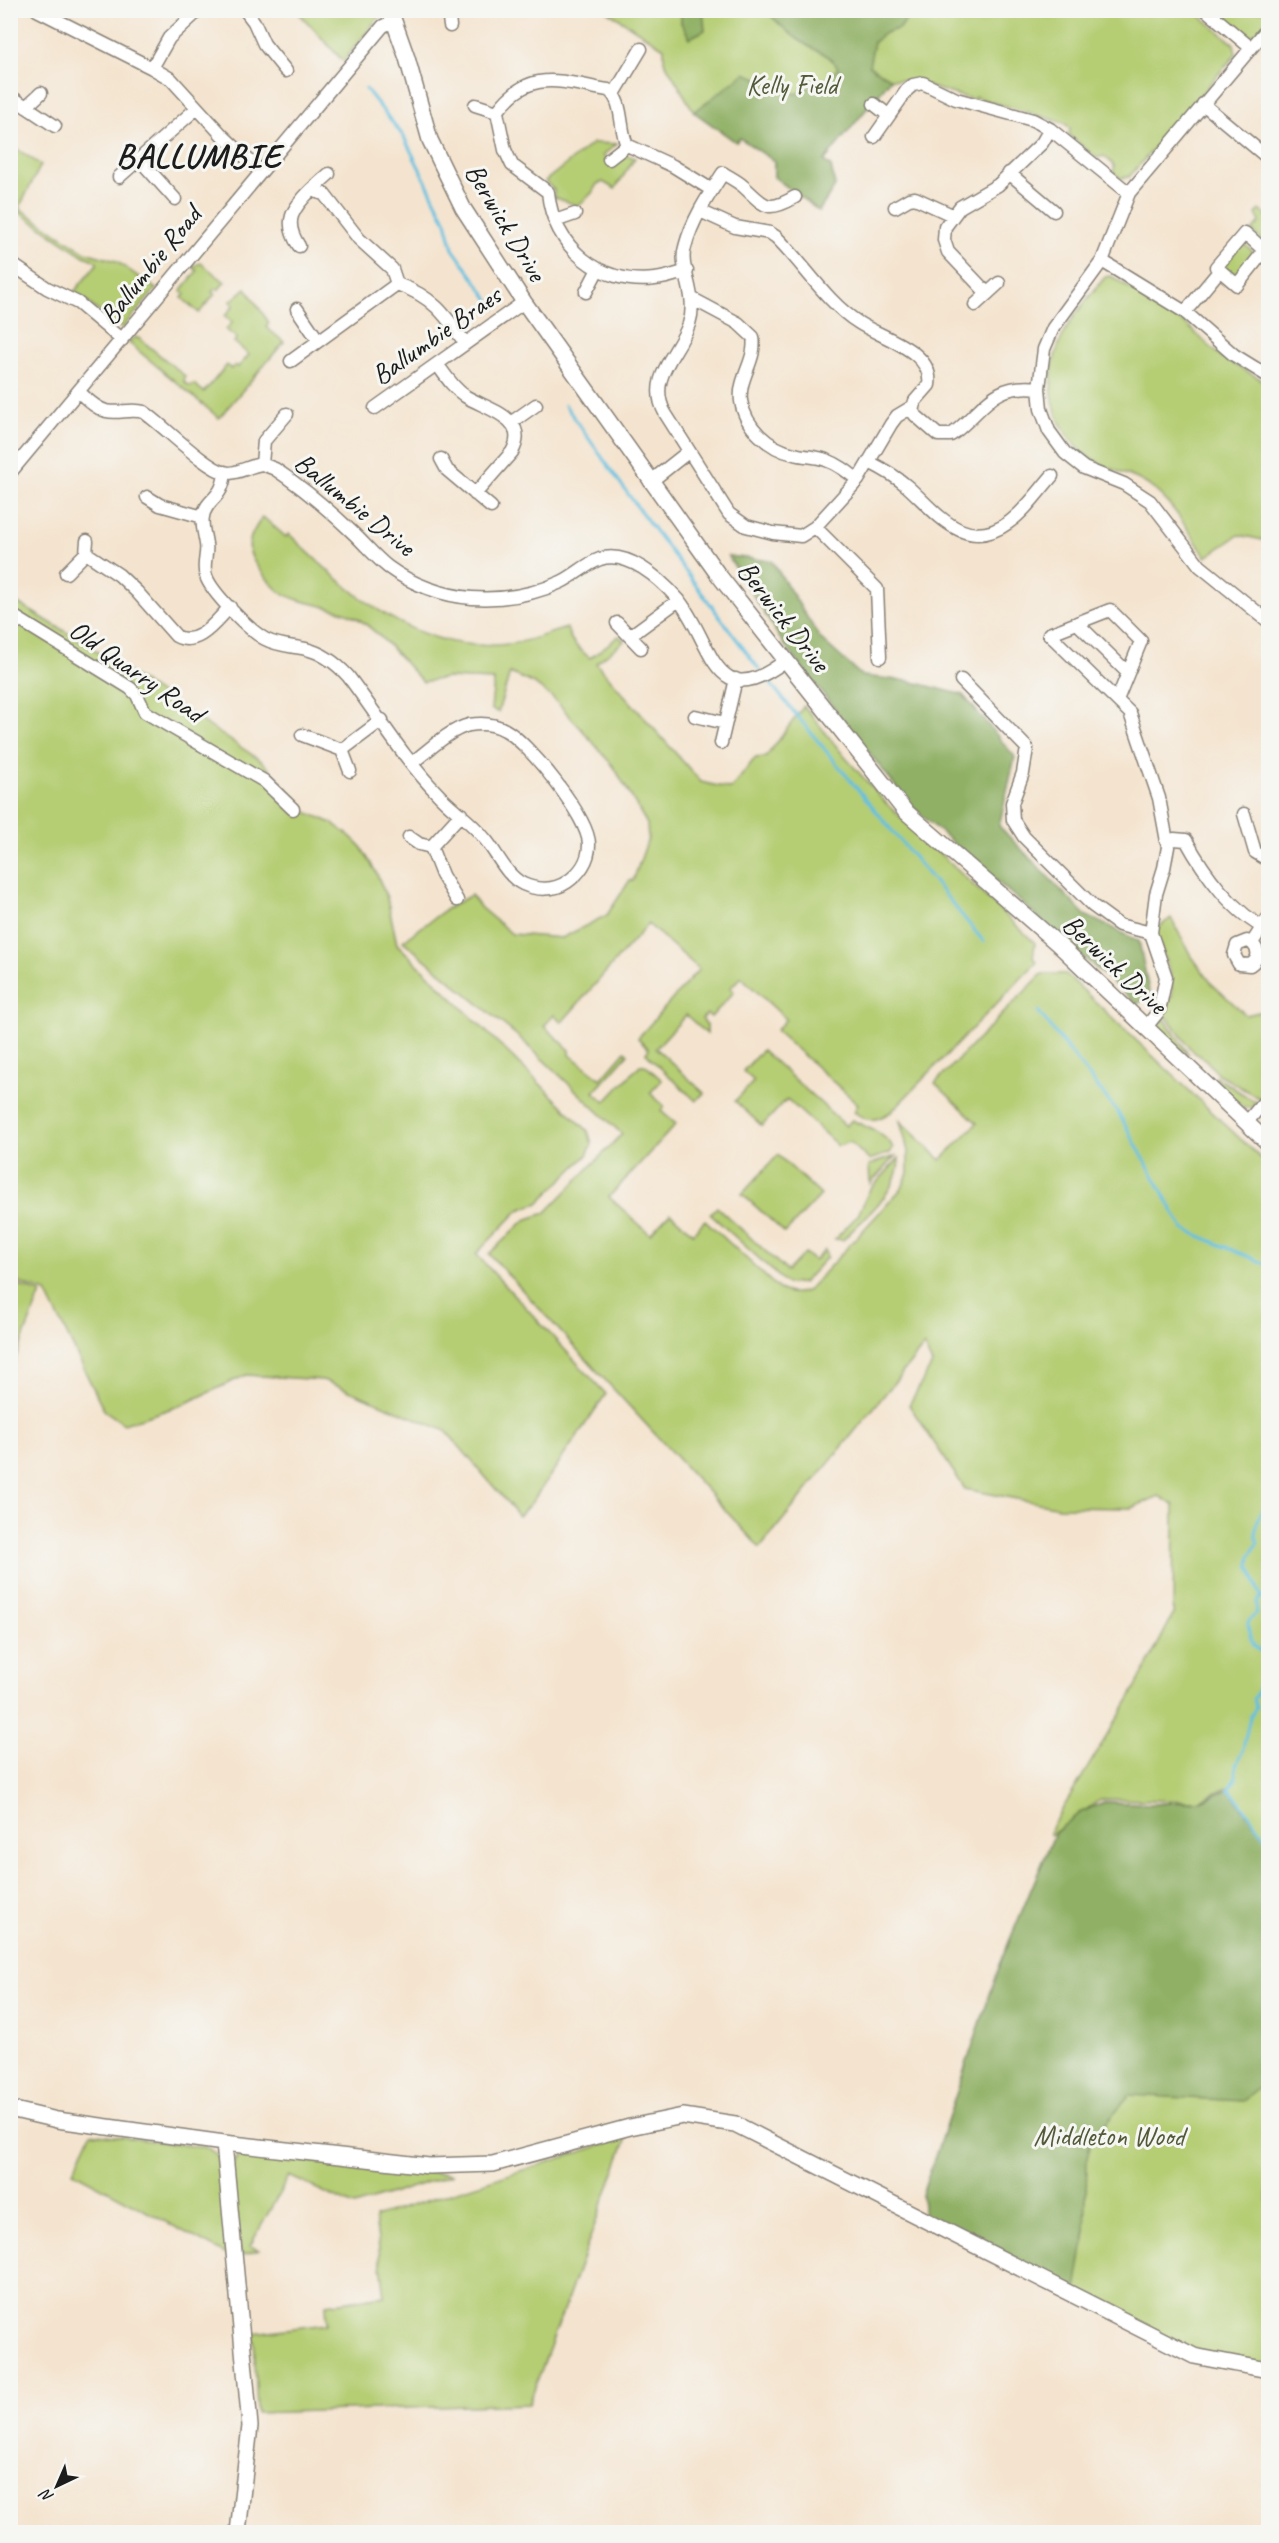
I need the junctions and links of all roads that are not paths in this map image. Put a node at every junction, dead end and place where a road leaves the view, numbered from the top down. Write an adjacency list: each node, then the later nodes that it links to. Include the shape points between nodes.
1 (37, 10): 11 (street)
2 (199, 10): 11 (street, via 168,38)
3 (245, 10): 12 (street, via 264,44)
4 (448, 10): 7 (street)
5 (1206, 10): 9 (street)
6 (393, 16): 30 (street, Ballumbie Road); 57 (street, Berwick Drive, via 430,140 463,208)
7 (450, 26)
8 (1269, 28): 9 (street)
9 (1251, 48): 17 (street)
10 (641, 49): 14 (street)
11 (152, 68): 20 (street, via 171,80)
12 (286, 71)
13 (41, 93): 19 (street)
14 (614, 94): 21 (street, via 547,80 531,82 517,89); 26 (street)
15 (10, 96): 19 (street)
16 (874, 104): 22 (street)
17 (1203, 104): 27 (street); 36 (street)
18 (475, 105): 21 (street)
19 (26, 107): 23 (street)
20 (197, 108): 28 (street); 30 (street)
21 (497, 112): 44 (street, via 512,165 548,192)
22 (888, 116): 24 (street, via 907,90 923,83 956,99 1033,120); 25 (street)
23 (55, 126)
24 (1050, 129): 31 (street, via 1042,143); 36 (street)
25 (874, 137)
26 (627, 145): 29 (street); 35 (street)
27 (1269, 158)
28 (139, 159): 33 (street); 38 (street)
29 (609, 159)
30 (260, 171): 61 (street, Ballumbie Road)
31 (1009, 173): 41 (street); 43 (street)
32 (329, 174): 34 (street)
33 (118, 177)
34 (311, 190): 45 (street, via 291,219 290,232); 53 (street, via 324,194 359,239 392,268)
35 (712, 190): 37 (street, via 723,173 759,203 772,206); 40 (street)
36 (1129, 193): 47 (street)
37 (795, 197)
38 (175, 199)
39 (896, 207): 43 (street, via 915,198)
40 (700, 211): 51 (street, via 685,245); 70 (street, via 735,227 776,237 845,313 922,360 930,379 926,391)
41 (1054, 211)
42 (575, 214): 44 (street)
43 (952, 215): 55 (street, via 945,227 948,252)
44 (555, 221): 50 (street, via 562,238)
45 (300, 246)
46 (1267, 248): 49 (street, via 1237,285); 49 (street, via 1245,233 1216,267)
47 (1102, 261): 60 (street); 67 (street, via 1053,328 1044,349)
48 (13, 269): 61 (street, via 78,303)
49 (1220, 270): 60 (street)
50 (597, 271): 51 (street, via 638,280); 54 (street)
51 (687, 271): 56 (street)
52 (999, 283): 55 (street)
53 (397, 284): 62 (street); 63 (street, via 433,302)
54 (586, 292)
55 (986, 292): 58 (street)
56 (693, 299): 74 (street, via 689,324 658,388 659,401); 81 (street, via 738,323 753,337 753,355 741,392 743,409 761,437 782,451 825,459)
57 (524, 302): 63 (street, Ballumbie Braes); 82 (street, Berwick Drive)
58 (975, 305)
59 (297, 309): 62 (street)
60 (1185, 312): 66 (street, via 1234,355)
61 (122, 340): 68 (street, Ballumbie Road)
62 (318, 340): 64 (street)
63 (465, 343): 65 (street, Ballumbie Braes)
64 (291, 361)
65 (437, 364): 71 (street, Ballumbie Braes); 73 (street, via 464,396)
66 (1269, 376)
67 (1039, 388): 70 (street, via 1019,388 994,396 947,436 934,433); 92 (street, via 1049,432 1065,453 1084,468 1124,484 1150,501 1200,566)
68 (79, 392): 78 (street, via 108,412 144,412 210,466); 79 (street, Ballumbie Road)
69 (536, 405): 73 (street)
70 (912, 407): 76 (street, via 897,416)
71 (375, 408)
72 (287, 414): 77 (street, Ballumbie Drive, via 264,441)
73 (512, 422): 83 (street, via 516,444)
74 (688, 452): 82 (street); 87 (street, via 729,514 746,526 801,536)
75 (441, 459): 83 (street, via 447,470)
76 (869, 462): 80 (street, via 907,486 952,528 976,533 1005,525); 81 (street)
77 (262, 464): 78 (street, Ballumbie Drive, via 235,473); 89 (street, Ballumbie Drive, via 285,476 388,566 412,582 440,592 470,598 505,598 562,582 599,559 615,557 630,561 654,577)
78 (225, 472): 86 (street, via 220,493)
79 (10, 473)
80 (1052, 477)
81 (858, 480): 87 (street)
82 (650, 482): 98 (street, Berwick Drive)
83 (475, 494): 85 (street)
84 (147, 497): 86 (street, via 160,505)
85 (491, 507)
86 (203, 517): 90 (street, via 205,575)
87 (815, 526): 97 (street, via 877,590)
88 (66, 573): 90 (street, via 86,547 184,640 203,633)
89 (679, 600): 95 (street); 100 (street, Ballumbie Drive, via 714,665)
90 (230, 607): 104 (street, via 266,639 321,654 337,664)
91 (10, 614): 111 (street, Old Quarry Road, via 130,688 145,712 264,781)
92 (1269, 621)
93 (617, 623): 95 (street)
94 (1077, 623): 99 (street); 99 (street, via 1110,610 1142,641); 102 (street, via 1049,634)
95 (630, 636): 96 (street)
96 (641, 648)
97 (880, 657)
98 (786, 660): 100 (street, via 750,681); 122 (street, Berwick Drive, via 905,811 1058,944)
99 (1128, 673): 102 (street)
100 (736, 680): 105 (street)
101 (961, 680): 120 (street, via 1027,748 1012,803 1013,820 1024,837 1093,906 1119,925)
102 (1117, 700): 115 (street, via 1130,713 1140,740 1159,798)
103 (695, 716): 105 (street)
104 (382, 720): 108 (street); 109 (street)
105 (725, 723): 107 (street)
106 (302, 735): 108 (street)
107 (721, 742)
108 (342, 750): 110 (street)
109 (413, 762): 112 (street, via 436,792); 112 (street, via 459,728 488,724 504,729 519,740 573,806 590,845 585,863 577,875 553,888 521,883)
110 (350, 771)
111 (293, 809)
112 (461, 814): 116 (street)
113 (1244, 814): 117 (street, via 1255,852)
114 (409, 837): 116 (street)
115 (1166, 841): 119 (street, via 1186,840 1197,860 1232,902); 120 (street)
116 (431, 847): 118 (street)
117 (1269, 860)
118 (457, 900)
119 (1266, 925): 121 (street)
120 (1151, 933): 122 (street, via 1166,976 1160,1011)
121 (1252, 943)
122 (1146, 1027): 124 (street, Berwick Drive)
123 (1269, 1097): 124 (street)
124 (1247, 1122): 125 (street, Berwick Drive)
125 (1269, 1143)
126 (10, 2109): 127 (street, via 57,2120)
127 (224, 2144): 128 (street, via 429,2166 493,2164 683,2116 735,2124 1194,2356); 129 (street, via 250,2426)
128 (1269, 2370)
129 (238, 2532)

